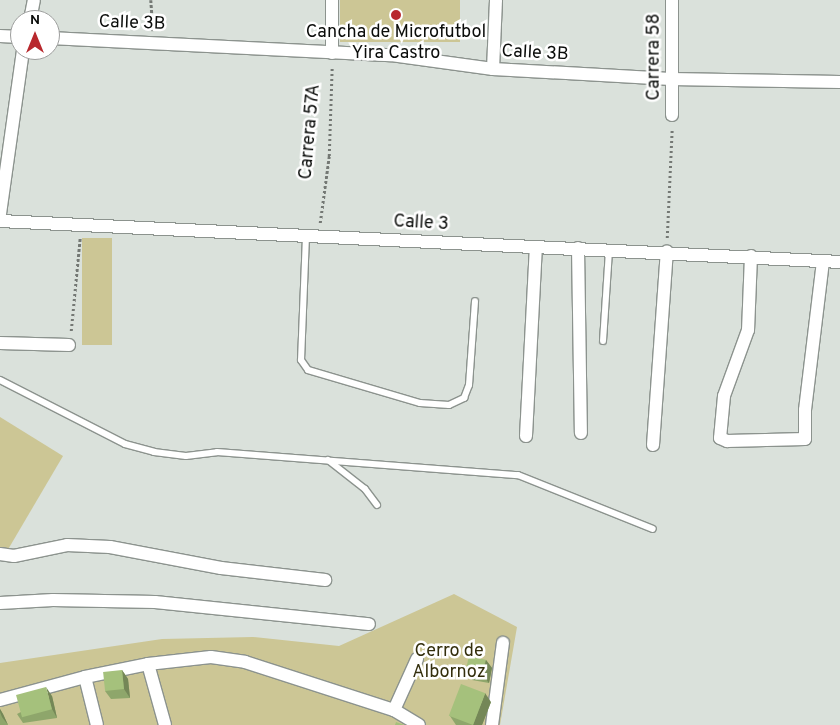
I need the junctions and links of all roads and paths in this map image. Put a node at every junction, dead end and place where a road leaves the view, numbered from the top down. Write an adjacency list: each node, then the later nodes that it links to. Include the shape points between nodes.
1 (151, 0): 6 (path)
2 (332, 0): 7 (street)
3 (496, 0): 9 (street)
4 (672, 0): 10 (street, Carrera 58)
5 (60, 38): 6 (street, Calle 3B)
6 (153, 42): 7 (street, Calle 3B)
7 (332, 53): 9 (street, Calle 3B, via 391,55); 17 (path, Carrera 57A, via 329,156)
8 (21, 60): 13 (street)
9 (493, 69): 10 (street, Calle 3B)
10 (672, 79): 11 (street, Calle 3B); 12 (street, Carrera 58)
11 (840, 82)
12 (672, 115): 21 (path)
13 (0, 214)
14 (0, 221): 15 (street, Calle 3)
15 (81, 223): 16 (street, Calle 3, via 165,231); 28 (path)
16 (306, 236): 17 (street, Calle 3); 25 (lane, via 301,360 308,370 420,403 449,404 464,398 469,385)
17 (319, 237): 18 (street, Calle 3)
18 (536, 247): 19 (street, Calle 3); 31 (street)
19 (578, 248): 20 (street, Calle 3); 30 (street)
20 (609, 250): 21 (street, Calle 3); 26 (lane)
21 (666, 252): 22 (street, Calle 3); 32 (street)
22 (751, 256): 23 (street, Calle 3); 23 (street, via 748,330 724,396 720,438 727,441 805,439 805,410)
23 (823, 261): 24 (street, Calle 3)
24 (840, 262)
25 (475, 301)
26 (602, 341)
27 (0, 343): 28 (street)
28 (69, 345)
29 (0, 380): 33 (lane, via 125,444 154,452 186,456 217,452)
30 (581, 433)
31 (526, 436)
32 (653, 445)
33 (327, 460): 34 (lane, via 365,489); 35 (lane, via 518,475)
34 (377, 505)
35 (653, 529)
36 (0, 554): 37 (street, via 14,556 67,545 110,547 221,568)
37 (325, 580)
38 (0, 603): 39 (street, via 53,600 155,602)
39 (369, 624)
40 (503, 643): 49 (street)
41 (417, 659): 45 (street)
42 (148, 664): 43 (street); 45 (street, via 211,657 245,662); 47 (street)
43 (86, 677): 44 (street); 46 (street)
44 (0, 700)
45 (394, 710): 48 (street)
46 (97, 725)
47 (165, 725)
48 (419, 725)
49 (492, 725)

